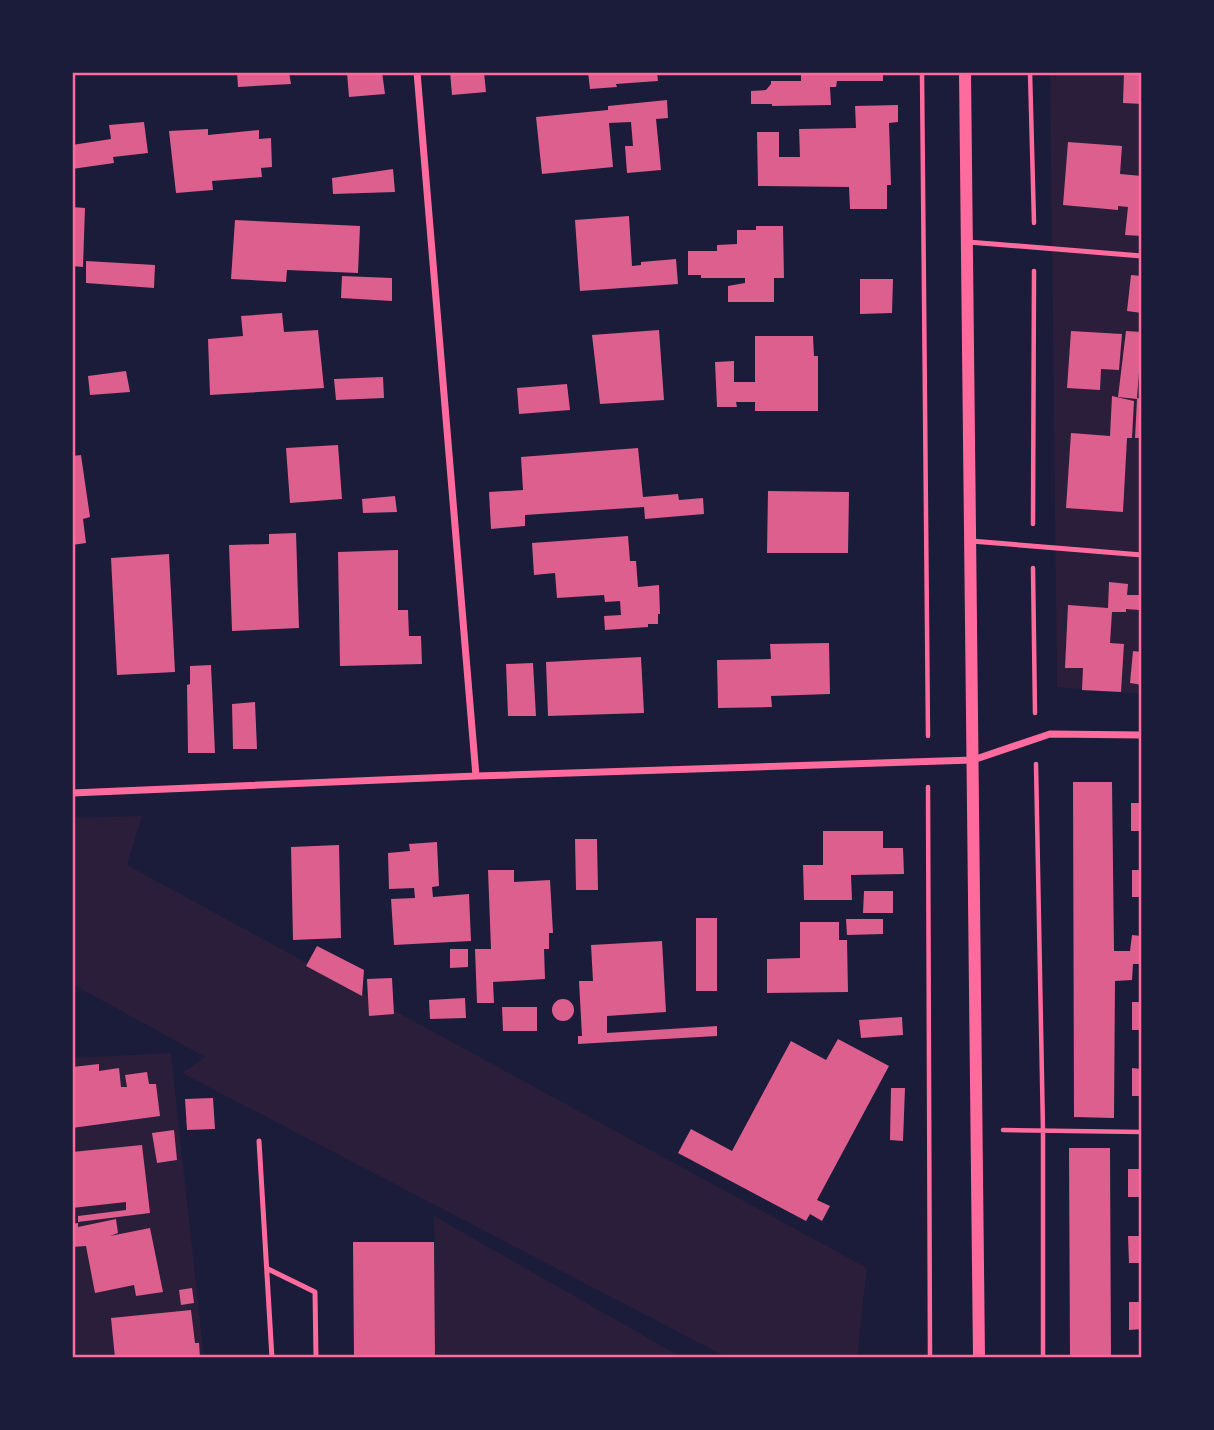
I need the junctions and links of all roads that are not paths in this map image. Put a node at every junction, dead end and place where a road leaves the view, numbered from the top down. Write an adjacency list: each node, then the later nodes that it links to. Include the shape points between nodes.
1 (417, 72): 9 (street)
2 (965, 72): 3 (street)
3 (968, 242): 4 (lane); 5 (street)
4 (1142, 256)
5 (969, 540): 6 (lane); 8 (street)
6 (1142, 555)
7 (1142, 735): 8 (street, via 1050,734)
8 (973, 760): 9 (street); 15 (street)
9 (476, 776): 10 (street)
10 (72, 793)
11 (259, 1141): 12 (lane)
12 (268, 1269): 13 (lane); 14 (lane, via 314,1292)
13 (272, 1358)
14 (316, 1358)
15 (979, 1358)

